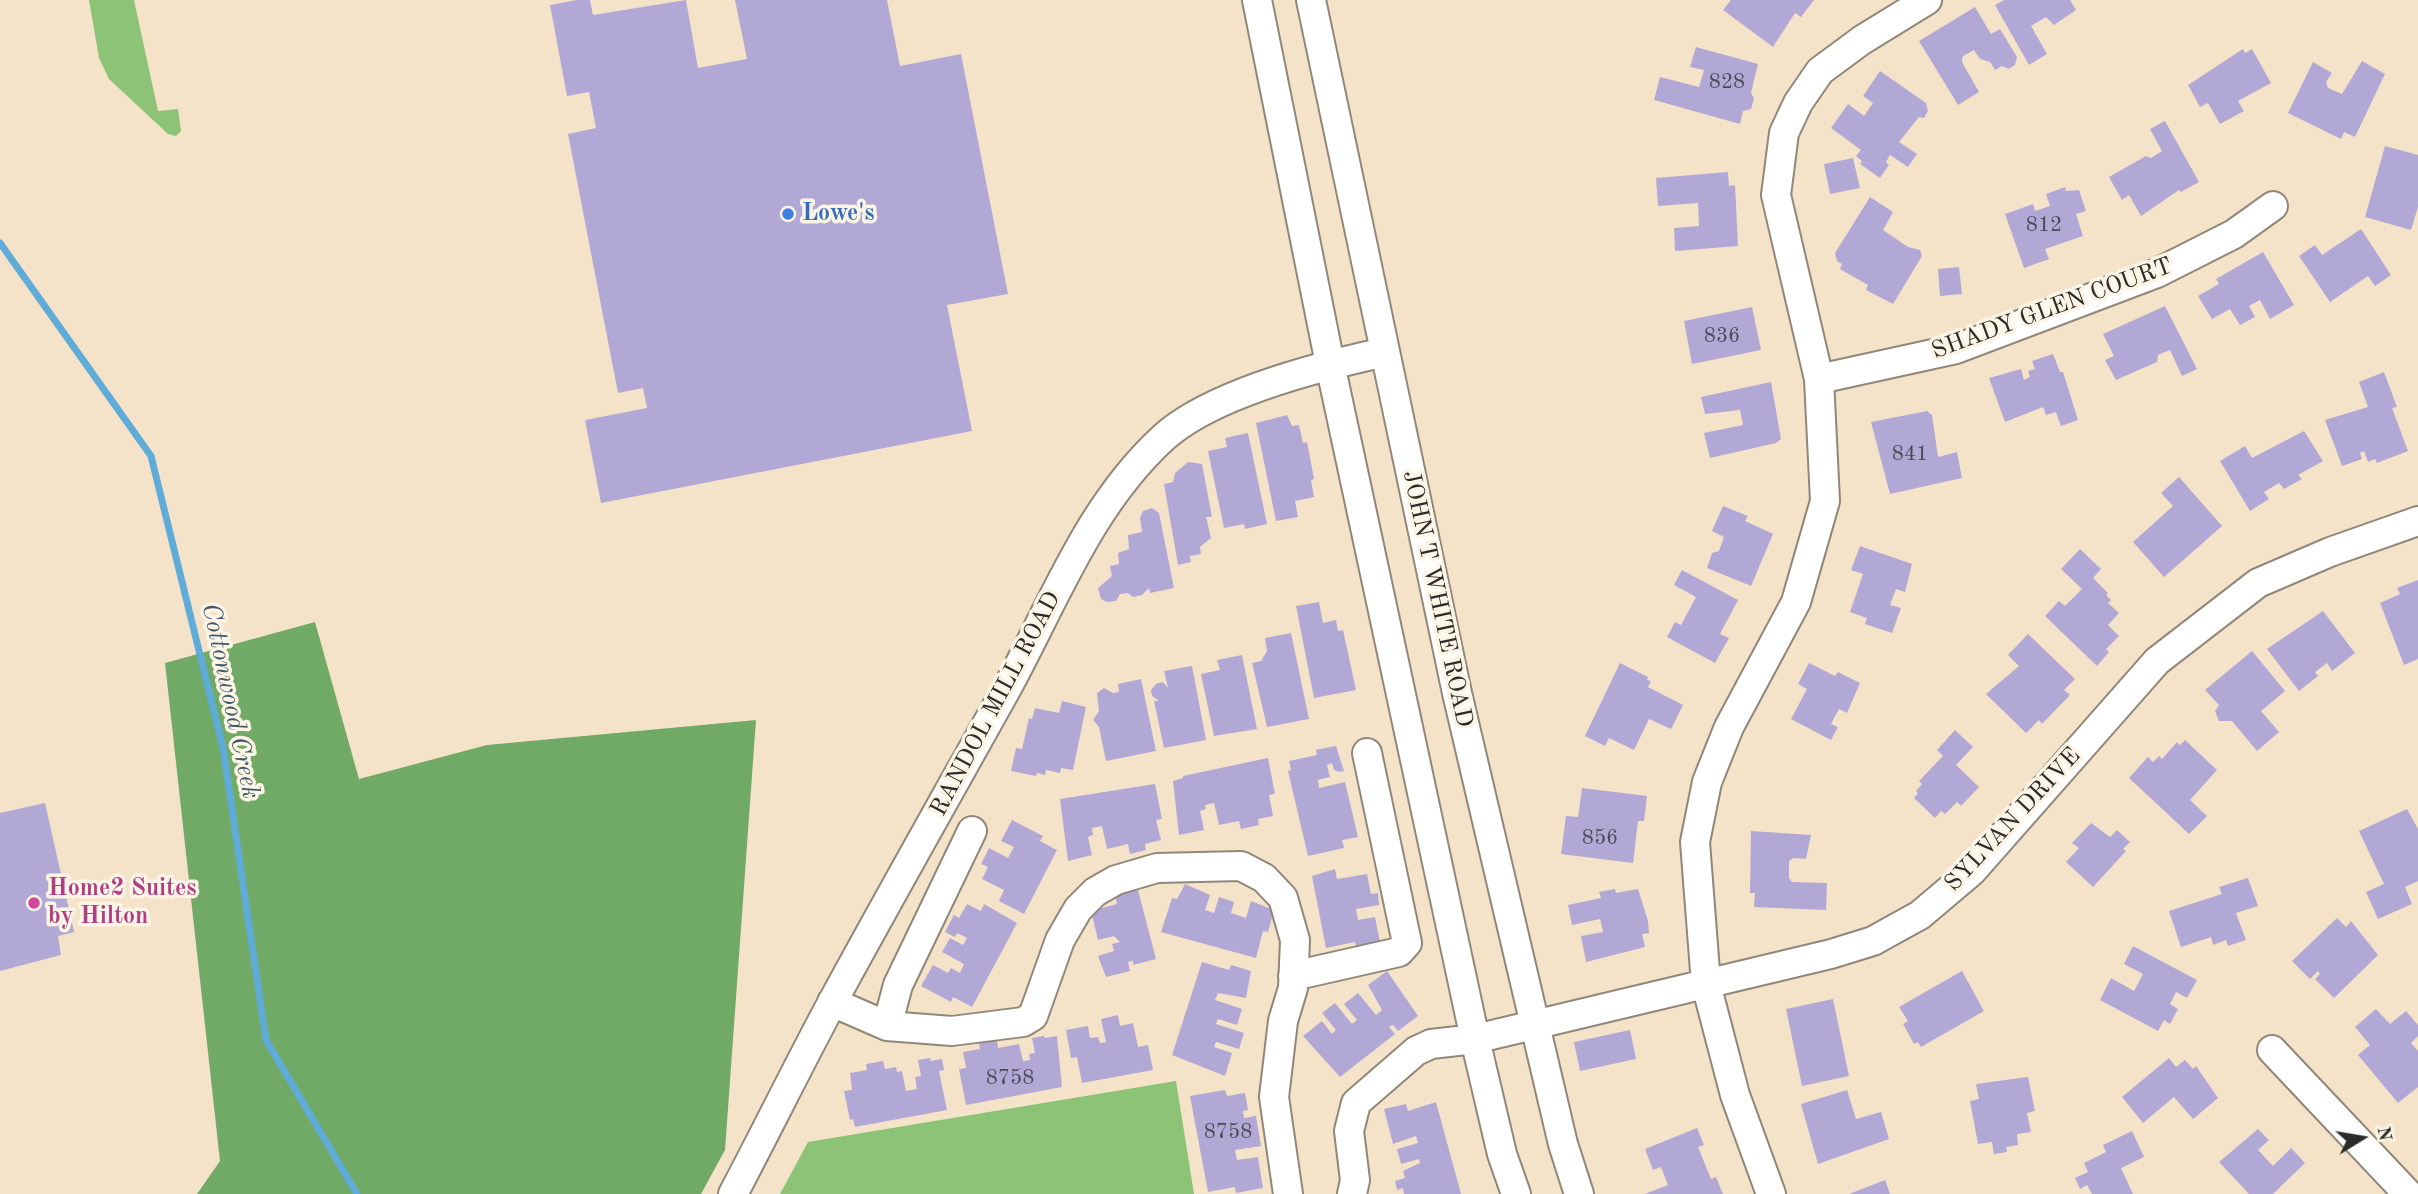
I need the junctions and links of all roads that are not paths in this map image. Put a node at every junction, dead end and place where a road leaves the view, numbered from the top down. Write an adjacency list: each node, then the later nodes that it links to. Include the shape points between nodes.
1 (1257, 0): 6 (street)
2 (1311, 0): 5 (street, JOHN T WHITE ROAD)
3 (1927, 0): 7 (street, via 1820,71 1784,133 1776,195)
4 (2273, 206): 7 (street, SHADY GLEN COURT, via 2234,234 2157,273 1956,349)
5 (1385, 352): 6 (street, RANDOL MILL ROAD); 14 (street, JOHN T WHITE ROAD, via 1457,693)
6 (1330, 364): 13 (street, RANDOL MILL ROAD, via 1262,386 1194,416 1164,437 1122,481 1086,533 1025,655); 16 (street)
7 (1819, 379): 12 (street, via 1825,501 1816,540 1796,602 1728,727 1707,782 1695,842)
8 (2418, 521): 12 (street, SYLVAN DRIVE, via 2258,583 2157,661 1972,871 1920,915 1873,941)
9 (1367, 753): 11 (street, via 1407,943 1399,952)
10 (972, 831): 15 (street, via 898,985)
11 (1293, 976): 15 (street, via 1295,940 1283,898 1264,878 1241,866 1157,869 1116,880 1095,892 1079,909 1060,940 1033,1016 1024,1022 952,1031); 19 (street, via 1274,1097)
12 (1706, 984): 14 (street, SYLVAN DRIVE); 23 (street, via 1735,1095)
13 (832, 1002): 15 (street); 18 (street, RANDOL MILL ROAD)
14 (1536, 1023): 16 (street, SYLVAN DRIVE); 22 (street, JOHN T WHITE ROAD)
15 (887, 1027)
16 (1475, 1039): 20 (street, SYLVAN DRIVE, via 1431,1044 1416,1051 1356,1103 1349,1131 1355,1180); 21 (street)
17 (2272, 1050): 24 (street)
18 (733, 1194)
19 (1288, 1194)
20 (1352, 1194)
21 (1516, 1194)
22 (1579, 1194)
23 (1771, 1194)
24 (2408, 1194)

